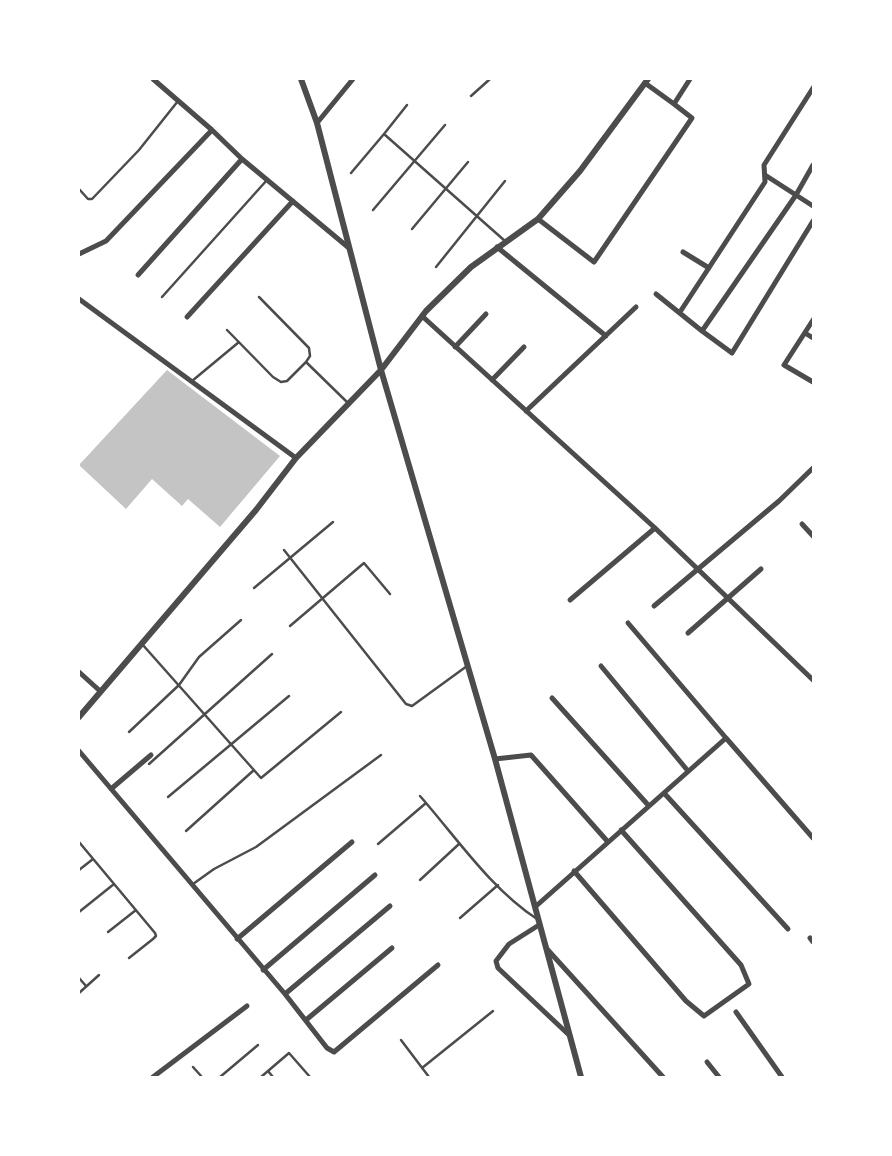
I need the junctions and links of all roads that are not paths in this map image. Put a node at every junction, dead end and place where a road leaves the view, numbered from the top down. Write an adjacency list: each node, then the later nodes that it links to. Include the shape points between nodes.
1 (153, 79): 9 (street)
2 (301, 79): 12 (street)
3 (353, 79): 12 (street)
4 (490, 79): 8 (lane)
5 (690, 79): 10 (street)
6 (647, 81): 10 (street); 31 (street, via 580,171)
7 (813, 88): 21 (street, via 764,165)
8 (471, 96)
9 (178, 101): 14 (street); 24 (lane, via 139,150 92,199)
10 (674, 104): 31 (street, via 692,118 594,262)
11 (407, 106): 15 (lane)
12 (317, 123): 36 (street)
13 (445, 125): 17 (lane)
14 (212, 130): 16 (street); 38 (street, via 106,241)
15 (384, 134): 17 (lane); 20 (lane)
16 (242, 158): 22 (street); 41 (street)
17 (416, 161): 25 (lane); 29 (lane)
18 (468, 162): 25 (lane)
19 (813, 165): 26 (street)
20 (351, 173)
21 (765, 176): 26 (street); 40 (street, via 765,182)
22 (267, 180): 27 (street); 43 (lane)
23 (505, 181): 30 (lane)
24 (79, 189)
25 (446, 189): 30 (lane); 33 (lane)
26 (796, 195): 28 (street); 53 (street)
27 (293, 202): 36 (street); 50 (street)
28 (813, 206)
29 (373, 210)
30 (478, 217): 34 (lane); 39 (lane)
31 (538, 219): 34 (street)
32 (813, 221): 53 (street, via 732,353)
33 (412, 229)
34 (505, 241): 35 (street)
35 (497, 247): 49 (street, via 471,267); 55 (street)
36 (350, 249): 61 (street)
37 (683, 252): 40 (street)
38 (79, 254)
39 (436, 267)
40 (709, 268): 47 (street)
41 (138, 275)
42 (656, 294): 47 (street)
43 (162, 297)
44 (259, 298): 60 (lane, via 309,348 310,356)
45 (79, 299): 63 (street)
46 (636, 307): 55 (street)
47 (680, 312): 53 (street)
48 (486, 314): 59 (street)
49 (422, 316): 59 (street); 61 (street)
50 (187, 317)
51 (813, 320): 54 (street)
52 (227, 330): 57 (lane)
53 (702, 331)
54 (805, 333): 56 (street); 64 (street, via 784,365)
55 (606, 336): 66 (street)
56 (813, 338)
57 (239, 342): 60 (lane, via 281,382 287,381); 63 (lane)
58 (524, 346): 62 (street)
59 (455, 347): 62 (street)
60 (306, 362): 65 (lane)
61 (381, 370): 65 (street); 89 (street)
62 (492, 380): 66 (street)
63 (192, 381): 67 (street)
64 (813, 382)
65 (348, 403): 67 (street)
66 (526, 412): 71 (street)
67 (296, 458): 87 (street, via 256,510)
68 (813, 468): 75 (street)
69 (333, 522): 74 (lane)
70 (802, 524): 72 (street)
71 (655, 528): 75 (street); 81 (street)
72 (813, 536)
73 (284, 550): 74 (lane)
74 (290, 558): 77 (lane); 79 (lane)
75 (697, 569): 80 (street); 82 (street)
76 (761, 569): 80 (street)
77 (254, 588)
78 (390, 594): 79 (lane, via 364,563)
79 (322, 597): 85 (lane); 89 (lane, via 406,704 412,706)
80 (727, 598): 86 (street); 92 (street)
81 (570, 600)
82 (654, 606)
83 (241, 620): 93 (lane, via 198,657)
84 (628, 623): 101 (street)
85 (290, 626)
86 (688, 634)
87 (141, 643): 93 (lane); 94 (street)
88 (272, 654): 97 (lane)
89 (468, 665): 106 (street)
90 (601, 666): 109 (street)
91 (79, 672): 94 (street)
92 (813, 680)
93 (179, 685): 97 (lane); 100 (lane)
94 (100, 691): 99 (street)
95 (288, 696): 102 (lane)
96 (552, 698): 115 (street)
97 (204, 712): 102 (lane); 107 (lane)
98 (341, 712): 108 (lane, via 261,778)
99 (79, 717)
100 (129, 732)
101 (726, 738): 109 (street); 118 (street)
102 (231, 744): 108 (lane); 113 (lane)
103 (79, 751): 110 (street)
104 (151, 755): 110 (street)
105 (381, 755): 130 (lane, via 256,847 214,869)
106 (495, 759): 121 (street, via 531,755); 133 (street)
107 (149, 764)
108 (254, 770): 117 (lane)
109 (688, 771): 111 (street)
110 (111, 789): 130 (street)
111 (664, 793): 115 (street); 138 (street)
112 (420, 796): 114 (lane)
113 (168, 797)
114 (426, 803): 122 (lane); 123 (lane)
115 (649, 806): 116 (street)
116 (622, 830): 121 (street); 126 (street, via 741,965 749,984 704,1016 686,1001)
117 (186, 831)
118 (813, 838)
119 (79, 842): 124 (lane)
120 (352, 842): 140 (street)
121 (608, 842): 126 (street)
122 (378, 844)
123 (459, 844): 128 (lane); 131 (lane)
124 (93, 859): 125 (lane); 129 (lane)
125 (79, 870)
126 (574, 871): 133 (street)
127 (375, 875): 145 (street)
128 (420, 880)
129 (114, 884): 134 (lane); 135 (lane)
130 (192, 885): 140 (street)
131 (498, 885): 136 (lane); 137 (lane)
132 (390, 906): 150 (street)
133 (535, 907): 137 (street)
134 (136, 910): 139 (lane); 143 (lane, via 156,936)
135 (79, 912)
136 (460, 918)
137 (539, 922): 142 (street); 155 (street, via 508,944 496,961 498,968)
138 (788, 929)
139 (108, 932)
140 (237, 939): 145 (street)
141 (392, 948): 154 (street)
142 (547, 949): 155 (street); 170 (street)
143 (129, 958)
144 (438, 965): 154 (street, via 334,1052 327,1048)
145 (263, 970): 150 (street)
146 (99, 975): 148 (lane)
147 (79, 978): 148 (lane)
148 (86, 986): 149 (lane)
149 (79, 993)
150 (285, 994): 154 (street)
151 (247, 1006): 162 (street)
152 (493, 1011): 160 (lane)
153 (736, 1012): 172 (street)
154 (306, 1020)
155 (570, 1035): 169 (street)
156 (401, 1040): 160 (lane)
157 (258, 1045): 164 (lane)
158 (707, 1062): 171 (street)
159 (192, 1067): 163 (lane)
160 (422, 1068): 168 (lane)
161 (268, 1071): 165 (lane); 166 (lane); 167 (lane, via 289,1053)
162 (154, 1077)
163 (202, 1077)
164 (220, 1077)
165 (261, 1077)
166 (273, 1077)
167 (310, 1077)
168 (429, 1077)
169 (581, 1077)
170 (662, 1077)
171 (719, 1077)
172 (782, 1077)

